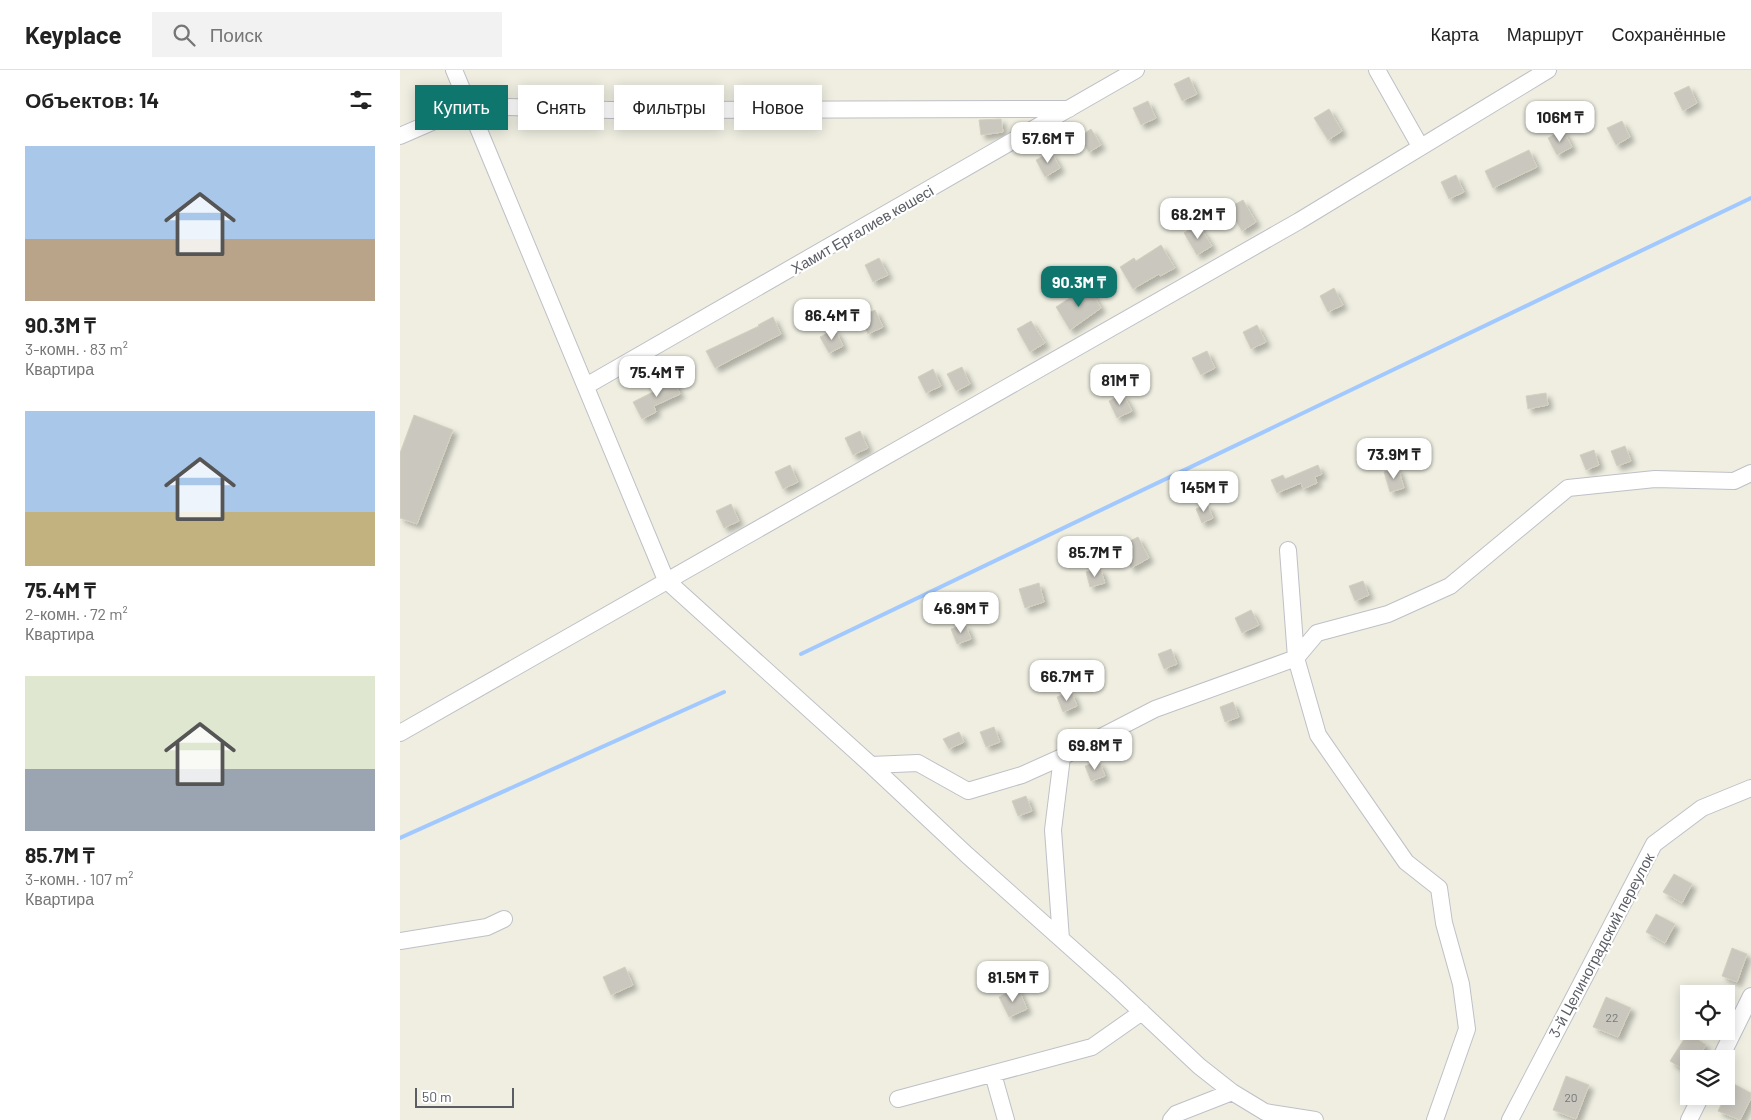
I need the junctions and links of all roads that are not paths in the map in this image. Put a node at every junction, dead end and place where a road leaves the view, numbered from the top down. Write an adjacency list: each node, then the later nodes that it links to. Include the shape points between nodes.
1 (454, 70): 5 (street)
2 (1136, 70): 7 (street, Хамит Ерғалиев көшесі)
3 (1377, 70): 11 (street)
4 (1548, 70): 11 (street)
5 (460, 85)
6 (508, 107): 7 (street, via 610,110)
7 (1069, 109): 12 (street, Хамит Ерғалиев көшесі)
8 (415, 129): 10 (street)
9 (479, 130): 12 (street)
10 (400, 136)
11 (1420, 146): 15 (street, via 1298,221)
12 (586, 386): 15 (street)
13 (1751, 473): 16 (street, via 1734,481 1655,479 1568,488 1450,586 1388,614 1317,633)
14 (1288, 550): 16 (street)
15 (666, 580): 17 (street); 19 (street)
16 (1296, 658): 18 (street, via 1154,708); 34 (street, via 1318,735 1406,862 1439,888 1444,923 1461,984 1467,1029)
17 (400, 733)
18 (1062, 757): 19 (street, via 1022,775 968,791 918,763); 22 (street, via 1053,830)
19 (871, 765): 22 (street)
20 (1751, 788): 35 (street, 3-й Целиноградский переулок, via 1702,808 1654,844)
21 (504, 919): 23 (street, via 487,927)
22 (1061, 939): 25 (street)
23 (400, 941)
24 (1751, 996): 26 (street)
25 (1142, 1012): 27 (street, via 1092,1047); 28 (street)
26 (1724, 1050)
27 (993, 1074): 29 (street); 31 (street)
28 (1232, 1092): 32 (street, via 1176,1114); 33 (street, via 1265,1112)
29 (898, 1099)
30 (1696, 1105): 36 (street)
31 (1006, 1120)
32 (1171, 1120)
33 (1315, 1120)
34 (1435, 1120)
35 (1510, 1120)
36 (1689, 1120)

